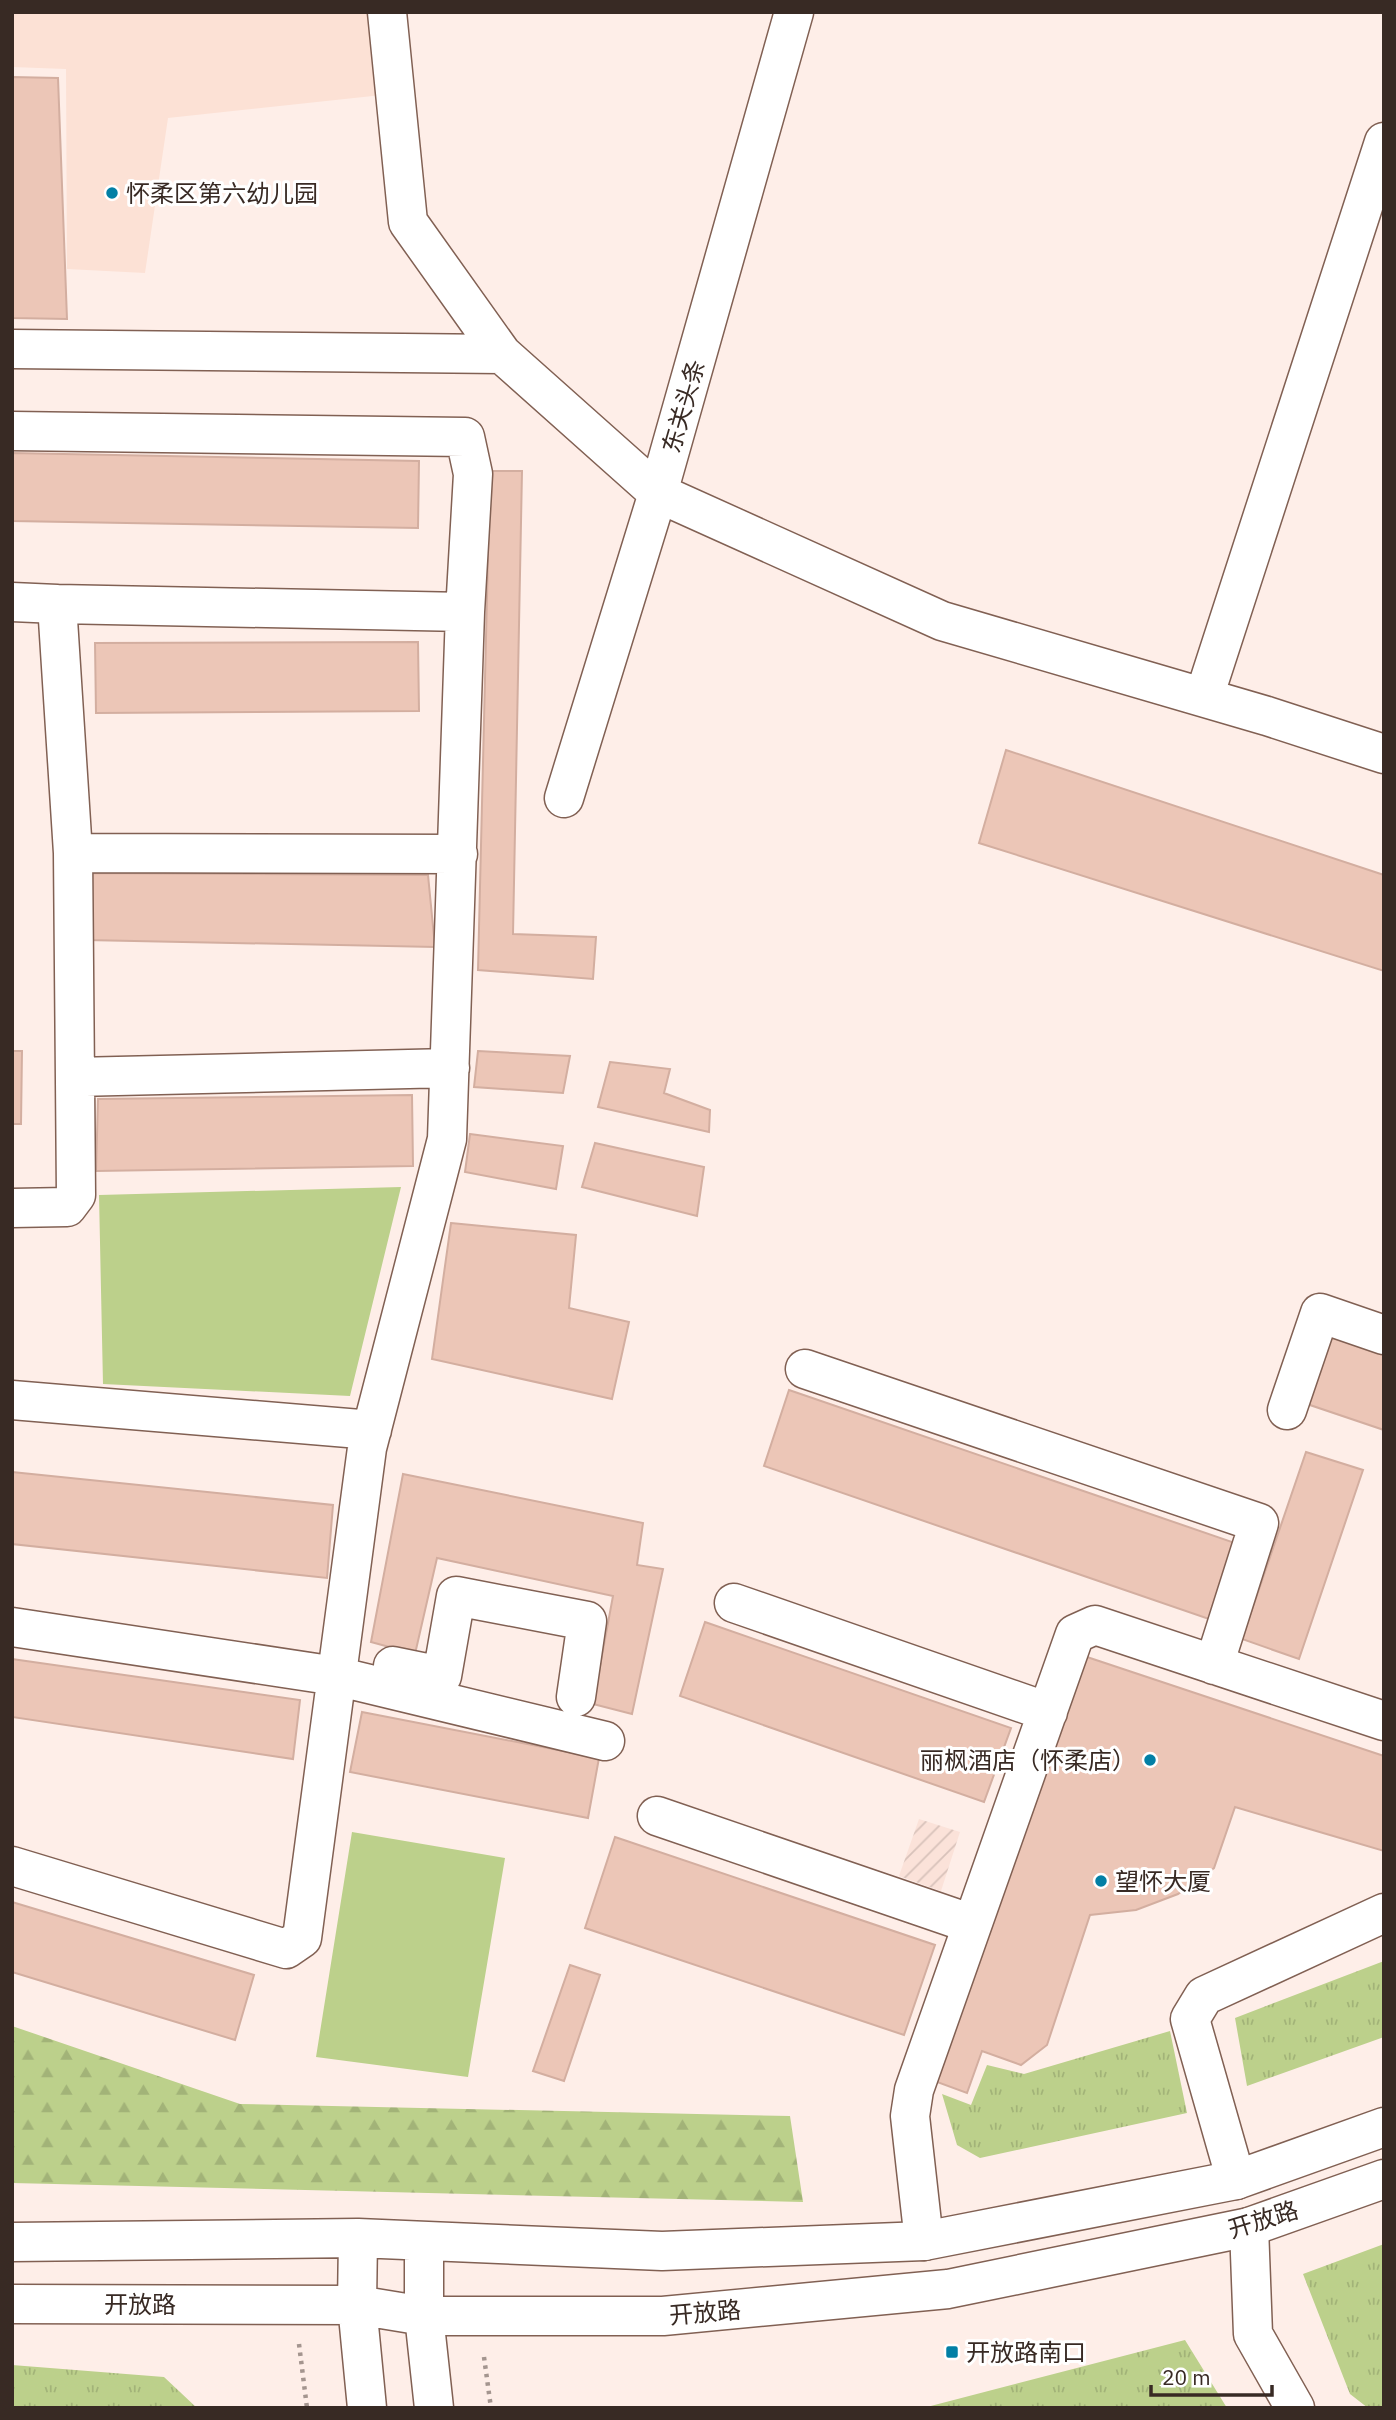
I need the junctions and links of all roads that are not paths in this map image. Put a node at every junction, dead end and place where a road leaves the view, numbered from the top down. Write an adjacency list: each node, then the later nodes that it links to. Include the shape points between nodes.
1 (387, 12): 5 (main road, via 408,222)
2 (794, 12): 7 (main road, 东关头条)
3 (1384, 142): 11 (main road)
4 (12, 349): 5 (main road)
5 (502, 354): 7 (main road)
6 (12, 430): 10 (main road, via 465,437 473,474)
7 (658, 493): 11 (main road, via 942,621); 13 (main road, 东关头条)
8 (12, 603): 9 (main road)
9 (58, 604): 10 (main road); 14 (main road)
10 (465, 612): 15 (main road)
11 (1204, 697): 12 (main road)
12 (1384, 754)
13 (564, 798)
14 (73, 853): 15 (main road); 17 (main road)
15 (458, 854): 16 (main road)
16 (450, 1068): 17 (main road); 23 (main road, via 447,1139)
17 (75, 1077): 18 (main road, via 76,1195 68,1207)
18 (12, 1208)
19 (1384, 1335): 22 (main road, via 1320,1313)
20 (805, 1369): 27 (main road, via 1259,1523)
21 (12, 1400): 23 (main road)
22 (1287, 1410)
23 (372, 1430): 26 (main road)
24 (734, 1603): 29 (main road)
25 (12, 1627): 26 (main road)
26 (338, 1665): 28 (main road, via 442,1676 456,1596 587,1621); 31 (main road); 33 (main road, via 302,1938 286,1949)
27 (1214, 1665): 29 (main road, via 1096,1625 1075,1634); 30 (main road)
28 (576, 1697)
29 (1048, 1712): 35 (main road)
30 (1384, 1721)
31 (605, 1741)
32 (657, 1816): 35 (main road)
33 (12, 1866)
34 (1384, 1913): 38 (main road, via 1204,1996 1189,2019)
35 (972, 1924): 43 (main road, via 914,2090 910,2116)
36 (1384, 2127): 38 (main road, 开放路)
37 (1384, 2179): 39 (main road, 开放路)
38 (1236, 2180): 43 (main road, 开放路)
39 (1249, 2227): 46 (main road, 开放路, via 948,2289 663,2316); 49 (main road, via 1253,2334)
40 (358, 2238): 41 (main road, 开放路); 42 (main road, 开放路); 45 (main road)
41 (424, 2241): 43 (main road, 开放路, via 662,2251); 46 (main road)
42 (12, 2242)
43 (924, 2242)
44 (12, 2304): 45 (main road, 开放路)
45 (357, 2305): 46 (main road, 开放路); 47 (main road)
46 (425, 2316): 48 (main road)
47 (367, 2408)
48 (434, 2408)
49 (1295, 2408)

